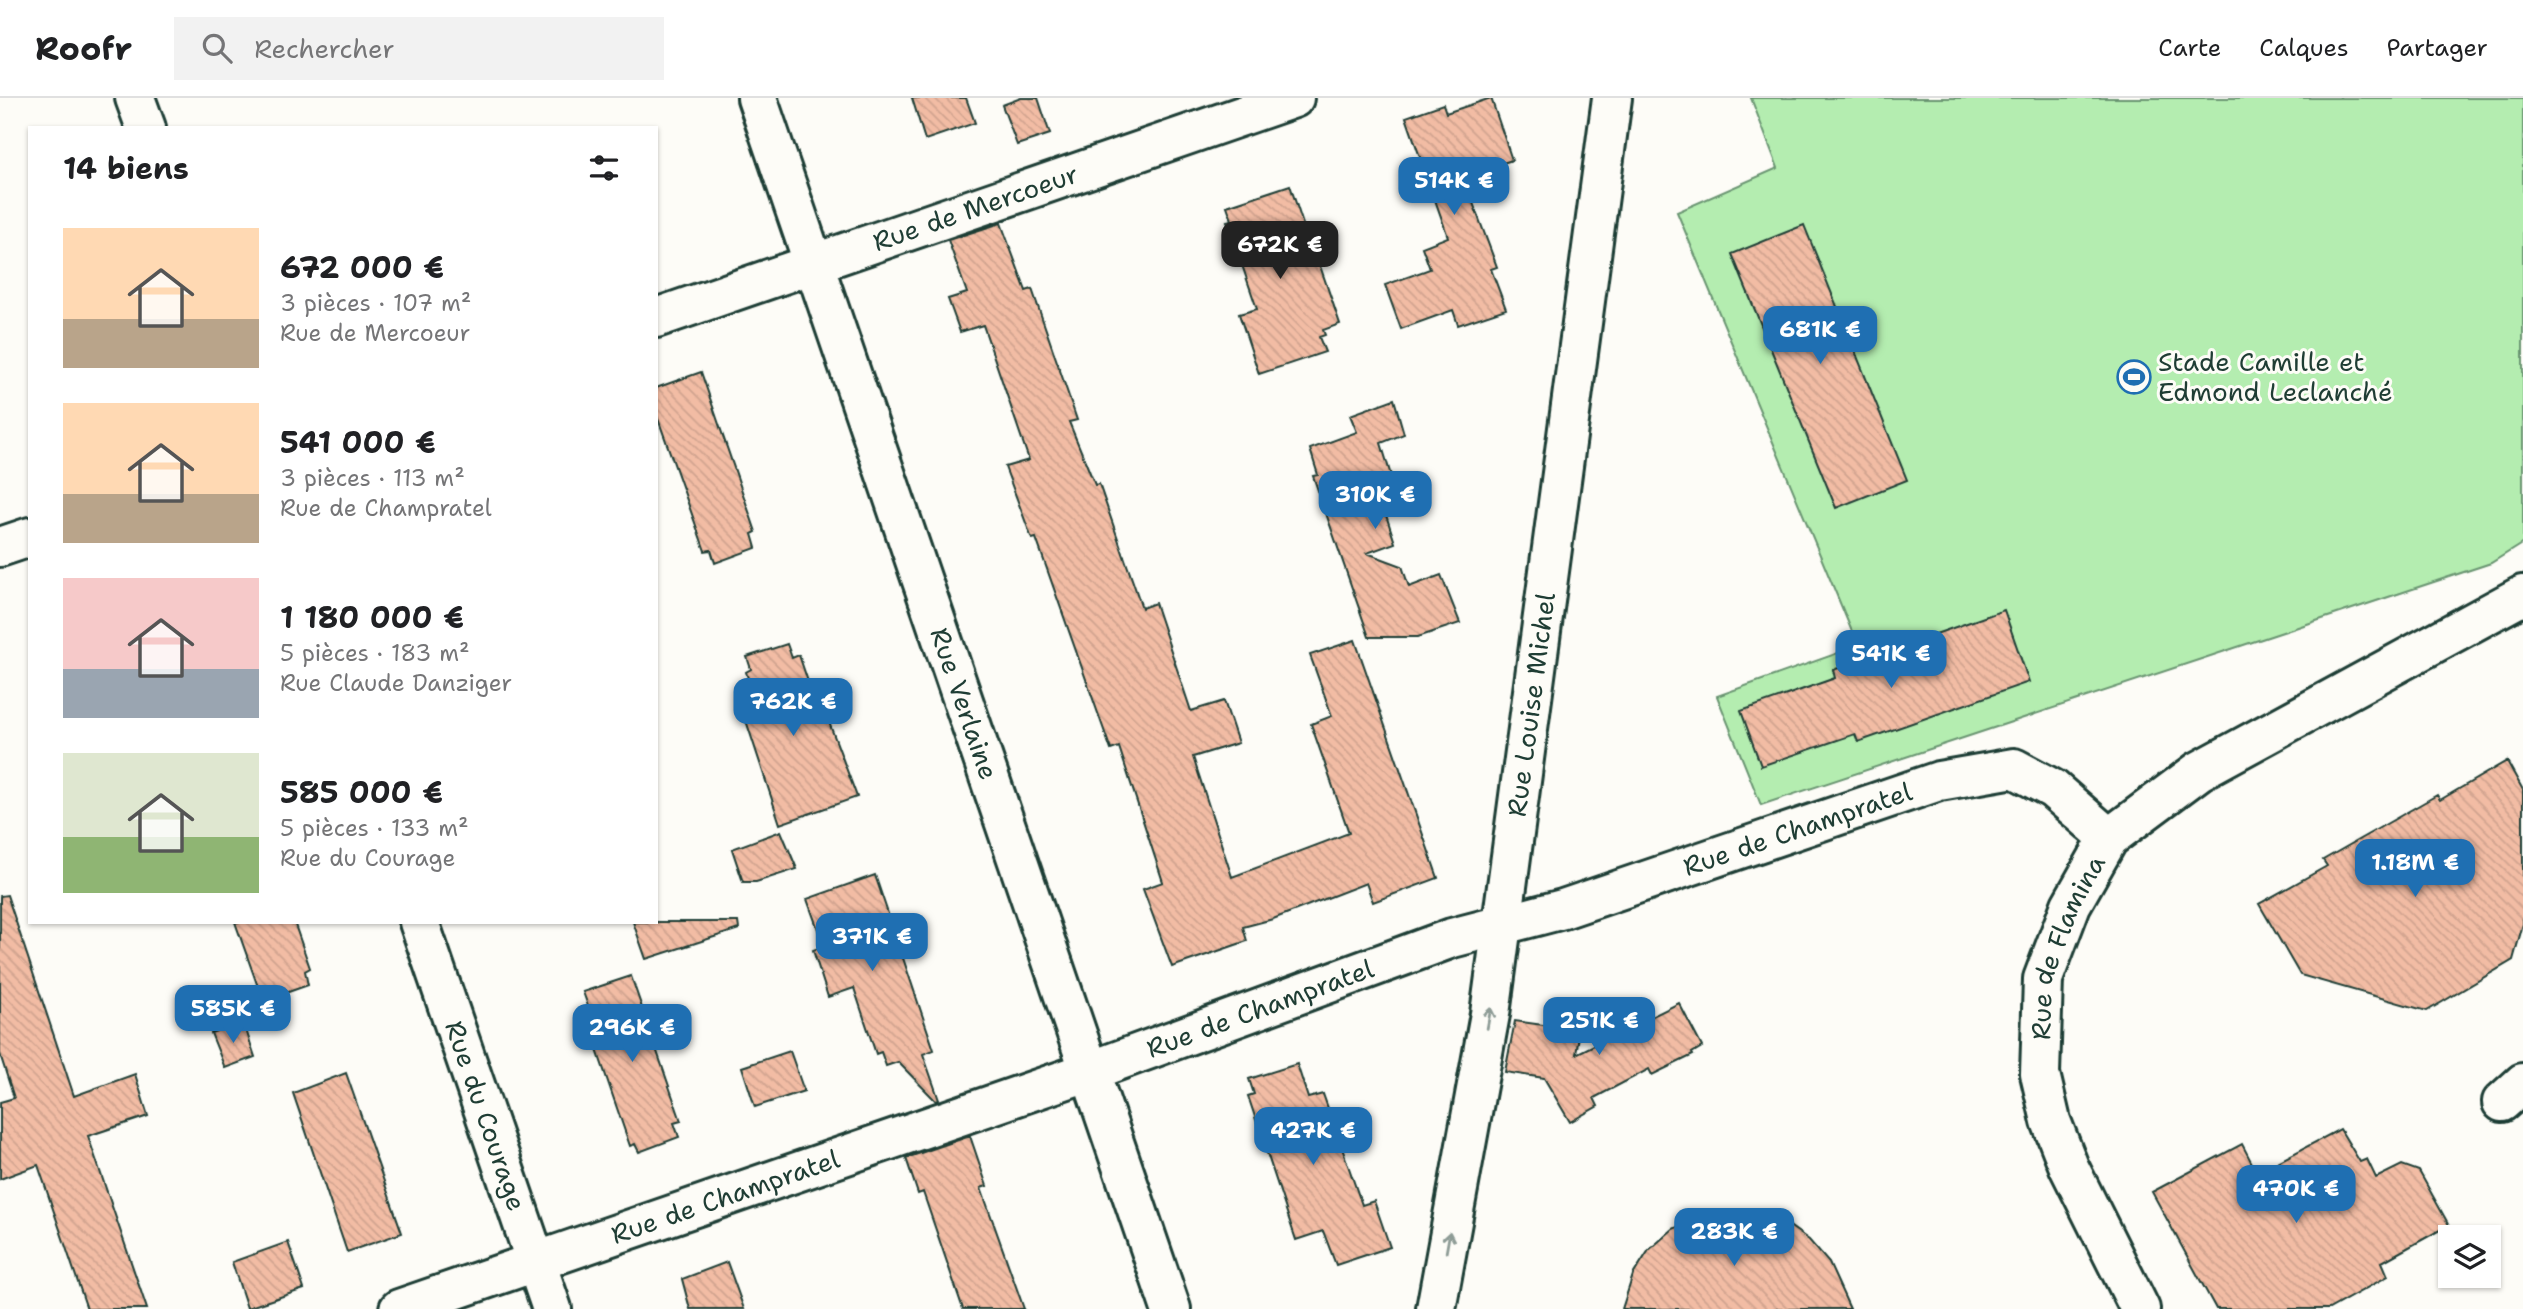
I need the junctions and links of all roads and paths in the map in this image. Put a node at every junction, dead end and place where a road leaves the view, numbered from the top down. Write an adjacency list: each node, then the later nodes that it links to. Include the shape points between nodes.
1 (135, 98): 5 (street)
2 (757, 98): 6 (street, Rue Verlaine)
3 (1294, 98): 6 (street, Rue de Mercoeur)
4 (1612, 98): 13 (street, Rue Louise Michel)
5 (145, 126)
6 (814, 262): 7 (street, Rue de Mercoeur); 14 (street, Rue Verlaine)
7 (658, 317)
8 (28, 538): 9 (street)
9 (0, 548)
10 (2523, 595): 11 (street, Rue de Flamina, via 2199,771)
11 (2109, 838): 13 (street, Rue de Champratel, via 2053,789 2014,768 1939,781 1563,909); 20 (street, Rue de Flamina, via 2071,905 2043,979 2040,1074 2069,1167)
12 (420, 924): 15 (street, Rue du Courage)
13 (1502, 924): 14 (street, Rue de Champratel, via 1452,938); 19 (street, Rue Louise Michel, one-way to 13)
14 (1090, 1071): 15 (street, Rue de Champratel); 18 (street, Rue Verlaine)
15 (536, 1262): 16 (street, Rue de Champratel); 17 (street, Rue du Courage)
16 (399, 1309)
17 (552, 1309)
18 (1171, 1309)
19 (1436, 1309)
20 (2140, 1309)

